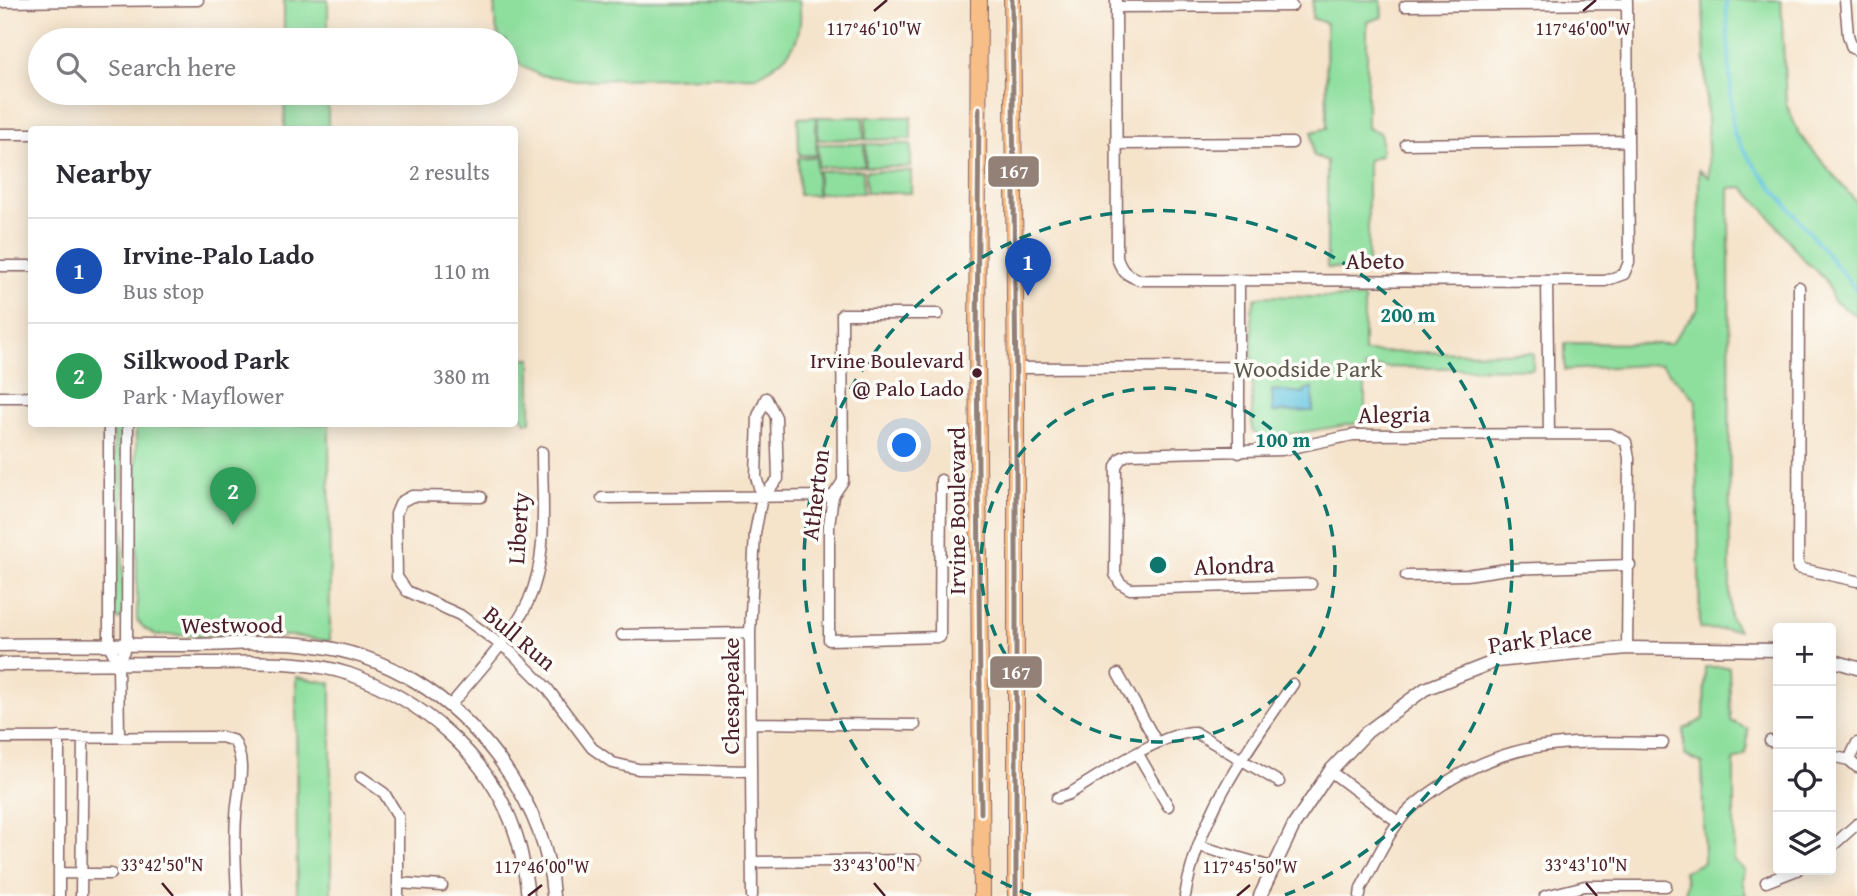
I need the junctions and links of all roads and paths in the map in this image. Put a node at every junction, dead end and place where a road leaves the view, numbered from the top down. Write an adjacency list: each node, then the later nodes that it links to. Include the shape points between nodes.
1 (198, 0): 5 (street)
2 (978, 0): 98 (main road, Irvine Boulevard)
3 (1012, 0): 24 (main road)
4 (1846, 0): 10 (street, via 1848,35)
5 (0, 2)
6 (1627, 2): 9 (street); 13 (street)
7 (1116, 4): 8 (street); 15 (street)
8 (1292, 6)
9 (1405, 6)
10 (1855, 49)
11 (0, 134): 12 (street)
12 (28, 134)
13 (1628, 141): 16 (street); 19 (street, Abeto, via 1629,262 1623,275 1605,281)
14 (1292, 143): 15 (street)
15 (1116, 144): 20 (street, Abeto, via 1117,258 1125,275 1140,280)
16 (1406, 144)
17 (0, 266): 18 (street)
18 (28, 266)
19 (1547, 281): 20 (street, Abeto); 29 (street)
20 (1239, 282): 23 (street)
21 (1799, 287): 40 (street, via 1798,568)
22 (938, 314): 34 (street, Atherton, via 842,314 843,481)
23 (1239, 367): 24 (street); 31 (street)
24 (1016, 368): 99 (main road)
25 (0, 397): 26 (street)
26 (28, 397)
27 (109, 427): 46 (street)
28 (128, 427): 47 (street)
29 (1549, 434): 31 (street, Alegria, via 1353,435 1282,450); 38 (street, Alegria, via 1611,434 1626,442)
30 (542, 452): 44 (street, Liberty, via 541,558 529,602)
31 (1239, 453): 32 (street, Alegria, via 1130,454)
32 (1121, 458): 41 (street, Alondra, via 1116,466 1115,563 1120,583 1130,589)
33 (941, 480): 34 (street, Atherton, via 940,637 830,640)
34 (833, 496): 36 (street)
35 (481, 497): 44 (street, Bull Run, via 412,496 401,502 396,514 397,577 407,591 460,615)
36 (762, 497): 36 (street, Chesapeake, via 778,479 776,417 766,398 758,416 756,477); 37 (street); 42 (street, Chesapeake, via 755,533)
37 (602, 498)
38 (1629, 565): 39 (street); 48 (street)
39 (1406, 576)
40 (1857, 581)
41 (1311, 584)
42 (750, 633): 43 (street); 57 (street, Chesapeake)
43 (622, 635)
44 (500, 643): 56 (street, Liberty); 70 (street, Bull Run, via 547,688 592,748 613,763 638,769)
45 (0, 645): 46 (street, Westwood)
46 (110, 645): 47 (street, Westwood); 51 (street)
47 (127, 645): 51 (street); 56 (street, Westwood, via 295,644 338,650 366,656)
48 (1628, 648): 49 (street, Park Place); 71 (street, Park Place, via 1496,661 1425,689 1367,732)
49 (1773, 650)
50 (1836, 662): 53 (street)
51 (118, 663): 52 (street, Westwood); 62 (street); 95 (street, Westwood, via 315,666 387,690 439,723 483,772 513,827)
52 (0, 664)
53 (1857, 668)
54 (1118, 674): 63 (street)
55 (1293, 684): 68 (street)
56 (450, 706): 96 (street, Westwood, via 488,744 533,815)
57 (751, 723): 58 (street); 70 (street, Chesapeake)
58 (915, 725)
59 (0, 737): 60 (street)
60 (59, 737): 61 (street); 83 (street)
61 (83, 737): 62 (street); 84 (street)
62 (119, 737): 93 (street, via 222,737 234,741 242,766 236,816)
63 (1157, 743): 66 (street); 68 (street, via 1195,732)
64 (1663, 743): 76 (street, via 1558,742 1526,748 1462,772)
65 (1857, 743): 69 (street)
66 (1138, 754): 74 (street); 75 (street)
67 (1836, 758): 69 (street)
68 (1241, 759): 73 (street); 79 (street)
69 (1853, 763)
70 (751, 771): 81 (street, Chesapeake)
71 (1330, 771): 76 (street); 82 (street, Park Place, via 1294,825)
72 (361, 777): 88 (street, via 384,793 398,816)
73 (1279, 782)
74 (1057, 798)
75 (1168, 806)
76 (1398, 822): 103 (street)
77 (1857, 824): 78 (street)
78 (1836, 843)
79 (1199, 846): 82 (street); 100 (street)
80 (916, 860): 81 (street)
81 (752, 862): 97 (street, Chesapeake)
82 (1275, 868): 101 (street, Park Place); 102 (street, Park Place)
83 (59, 873): 84 (street); 91 (street)
84 (81, 874): 85 (street); 92 (street)
85 (111, 874)
86 (1784, 875): 87 (street)
87 (1766, 882)
88 (398, 883): 89 (street); 94 (street)
89 (442, 886)
90 (1666, 886): 104 (street, via 1585,886)
91 (59, 896)
92 (80, 896)
93 (237, 896)
94 (398, 896)
95 (528, 896)
96 (553, 896)
97 (752, 896)
98 (982, 896)
99 (1016, 896)
100 (1185, 896)
101 (1260, 896)
102 (1269, 896)
103 (1360, 896)
104 (1545, 896)

